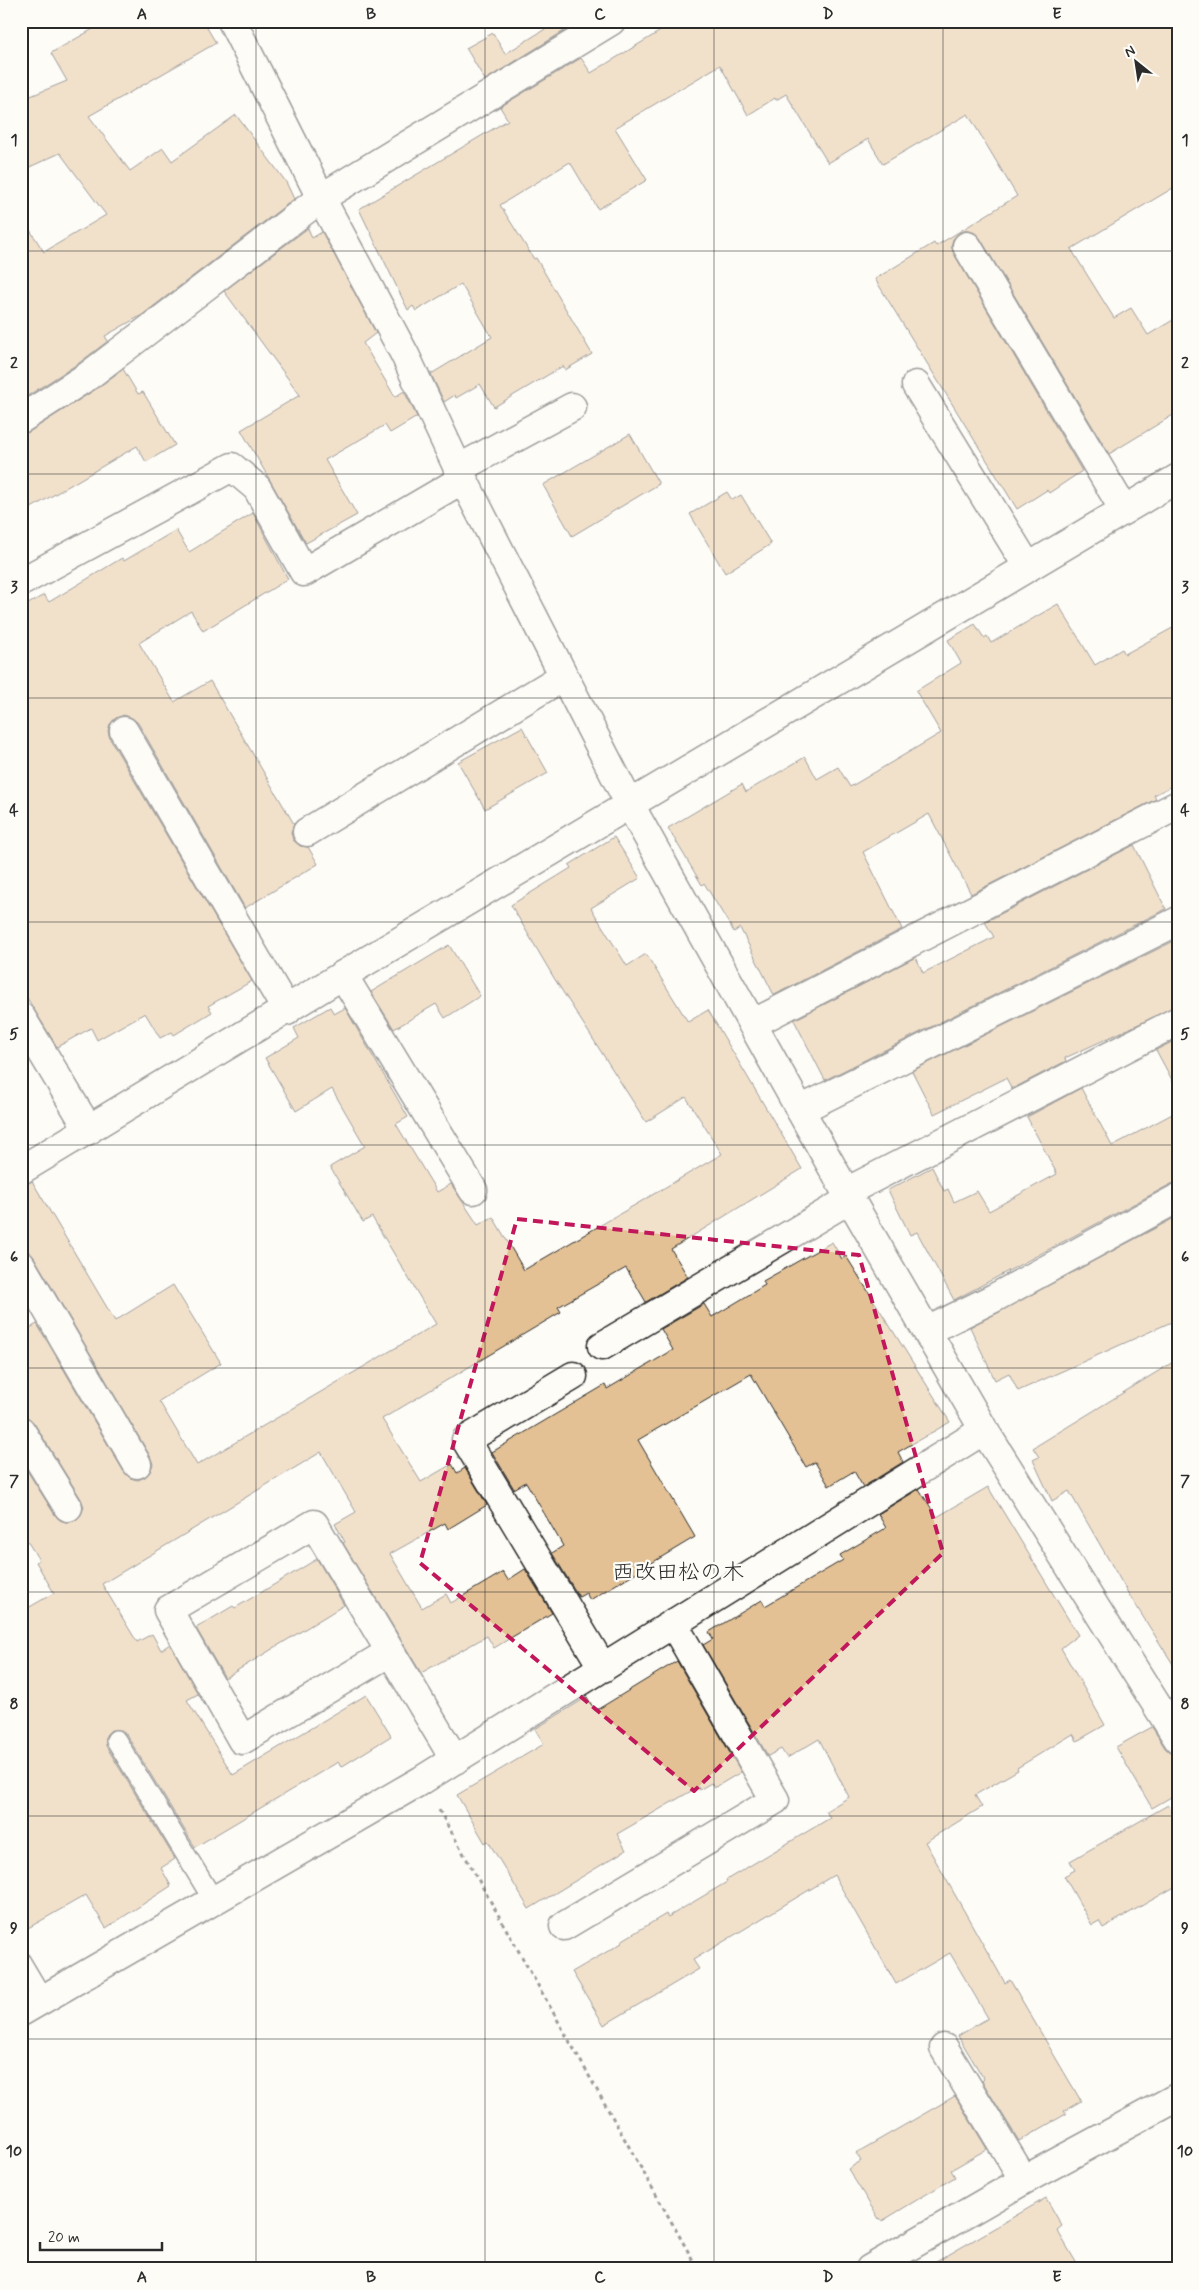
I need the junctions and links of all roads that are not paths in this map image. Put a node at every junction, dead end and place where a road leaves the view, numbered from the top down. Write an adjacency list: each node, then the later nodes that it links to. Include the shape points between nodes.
1 (232, 21): 3 (street)
2 (611, 21): 3 (street)
3 (321, 198): 7 (street, via 88,376); 8 (street, via 405,355)
4 (967, 246): 10 (street)
5 (916, 385): 11 (street)
6 (572, 407): 8 (street)
7 (21, 419)
8 (461, 474): 12 (street, via 304,572 257,488 232,467); 13 (street)
9 (1178, 478): 10 (street)
10 (1124, 510): 11 (street)
11 (1028, 567): 15 (street)
12 (21, 582)
13 (564, 676): 15 (street); 17 (street)
14 (124, 731): 20 (street)
15 (630, 805): 19 (street); 23 (street)
16 (1178, 805): 23 (street)
17 (307, 832)
18 (1178, 921): 24 (street)
19 (343, 975): 20 (street); 27 (street)
20 (287, 1011): 25 (street)
21 (21, 1017): 25 (street)
22 (1178, 1021): 28 (street)
23 (752, 1024): 24 (street)
24 (800, 1110): 28 (street)
25 (89, 1130): 26 (street)
26 (21, 1170)
27 (473, 1190)
28 (848, 1195): 31 (street); 32 (street)
29 (1178, 1198): 31 (street)
30 (21, 1265): 36 (street)
31 (927, 1331): 34 (street)
32 (602, 1346)
33 (573, 1376): 40 (street, via 466,1440)
34 (984, 1430): 38 (street); 41 (street)
35 (21, 1431): 37 (street)
36 (137, 1464)
37 (68, 1507)
38 (673, 1623): 40 (street); 45 (street, via 776,1800)
39 (390, 1652): 39 (street, via 314,1524 168,1610 242,1740); 43 (street)
40 (602, 1668): 43 (street)
41 (1178, 1739)
42 (116, 1740): 44 (lane)
43 (455, 1760): 44 (street)
44 (214, 1901): 47 (street)
45 (564, 1926)
46 (21, 1962): 47 (lane)
47 (32, 2006)
48 (944, 2048): 50 (street)
49 (1178, 2097): 50 (street)
50 (1024, 2180): 51 (street)
51 (870, 2269)

